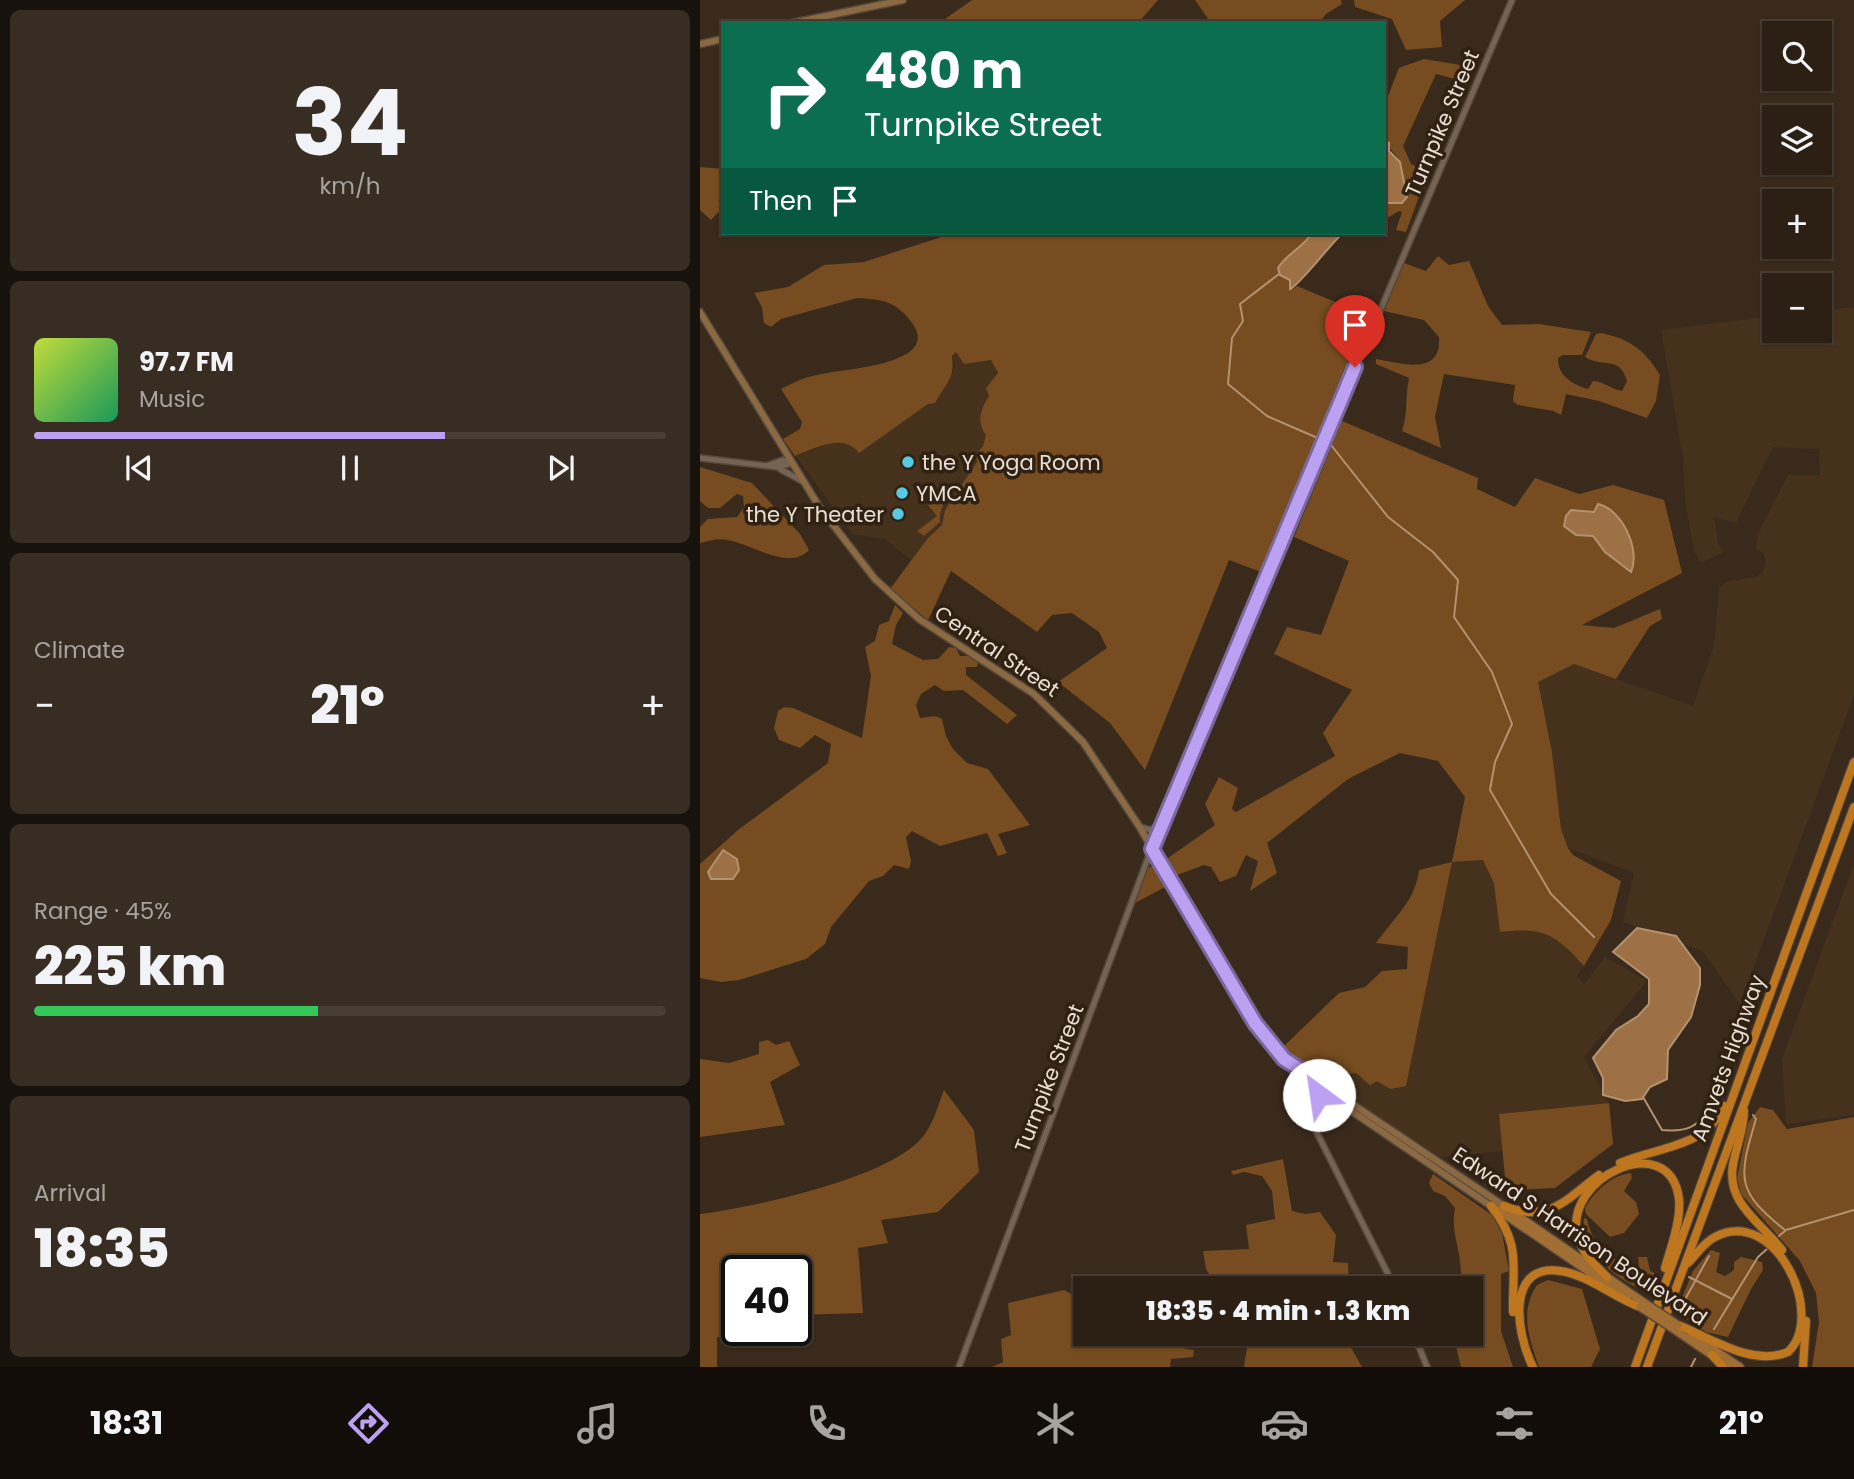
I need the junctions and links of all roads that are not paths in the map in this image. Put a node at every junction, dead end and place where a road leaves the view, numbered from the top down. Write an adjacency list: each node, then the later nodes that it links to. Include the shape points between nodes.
1 (903, 0): 3 (main road)
2 (1512, 0): 13 (street, Turnpike Street)
3 (802, 21)
4 (721, 39): 5 (main road)
5 (700, 44)
6 (700, 312): 8 (main road, Central Street)
7 (700, 458): 9 (street)
8 (792, 463): 9 (street, via 782,460); 10 (street); 11 (main road, Central Street)
9 (755, 465): 10 (street)
10 (777, 467): 11 (street)
11 (804, 483): 15 (main road, Central Street, via 846,545 897,601 1022,685 1063,721 1097,761)
12 (1854, 762): 18 (highway, Amvets Highway)
13 (1172, 800): 15 (street, Turnpike Street, via 1159,826 1149,830); 16 (street, Turnpike Street)
14 (1854, 807): 19 (highway, Amvets Highway)
15 (1139, 826): 16 (main road, Central Street)
16 (1152, 849): 17 (main road, Central Street, via 1245,1009 1288,1062); 32 (street, Turnpike Street)
17 (1321, 1086): 20 (main road, Central Street); 24 (street, via 1309,1114)
18 (1735, 1090): 22 (highway, via 1715,1123 1698,1136 1612,1167 1549,1211 1525,1213); 26 (highway, Amvets Highway)
19 (1744, 1101): 23 (highway, Amvets Highway); 42 (highway, via 1733,1188 1738,1202 1780,1247 1795,1272 1806,1315)
20 (1397, 1138): 21 (main road, Edward S Harrison Boulevard); 22 (main road, Edward S Harrison Boulevard)
21 (1492, 1206): 27 (main road, Edward S Harrison Boulevard); 34 (highway, via 1513,1243 1513,1324)
22 (1504, 1206): 25 (main road, Edward S Harrison Boulevard)
23 (1684, 1268): 28 (highway, via 1705,1243 1720,1235 1738,1231 1760,1237 1780,1255 1792,1277 1801,1324 1791,1349 1762,1361 1741,1357); 30 (highway, Amvets Highway)
24 (1389, 1276)
25 (1606, 1277): 26 (highway, via 1581,1245 1578,1209 1598,1182 1641,1163 1668,1175 1679,1197); 27 (main road, Edward S Harrison Boulevard)
26 (1666, 1281): 36 (highway, Amvets Highway)
27 (1641, 1304): 28 (main road, Edward S Harrison Boulevard, bridge); 35 (highway, via 1570,1273 1537,1275 1524,1288 1518,1308 1523,1346)
28 (1675, 1327): 31 (main road, Edward S Harrison Boulevard); 41 (main road, Edward S Harrison Boulevard)
29 (1419, 1346): 33 (street)
30 (1654, 1348): 37 (highway, Amvets Highway); 38 (highway)
31 (1712, 1355): 39 (highway); 40 (main road, Edward S Harrison Boulevard)
32 (959, 1367)
33 (1427, 1367)
34 (1527, 1367)
35 (1533, 1367)
36 (1632, 1367)
37 (1647, 1367)
38 (1652, 1367)
39 (1723, 1367)
40 (1729, 1367)
41 (1740, 1367)
42 (1803, 1367)

